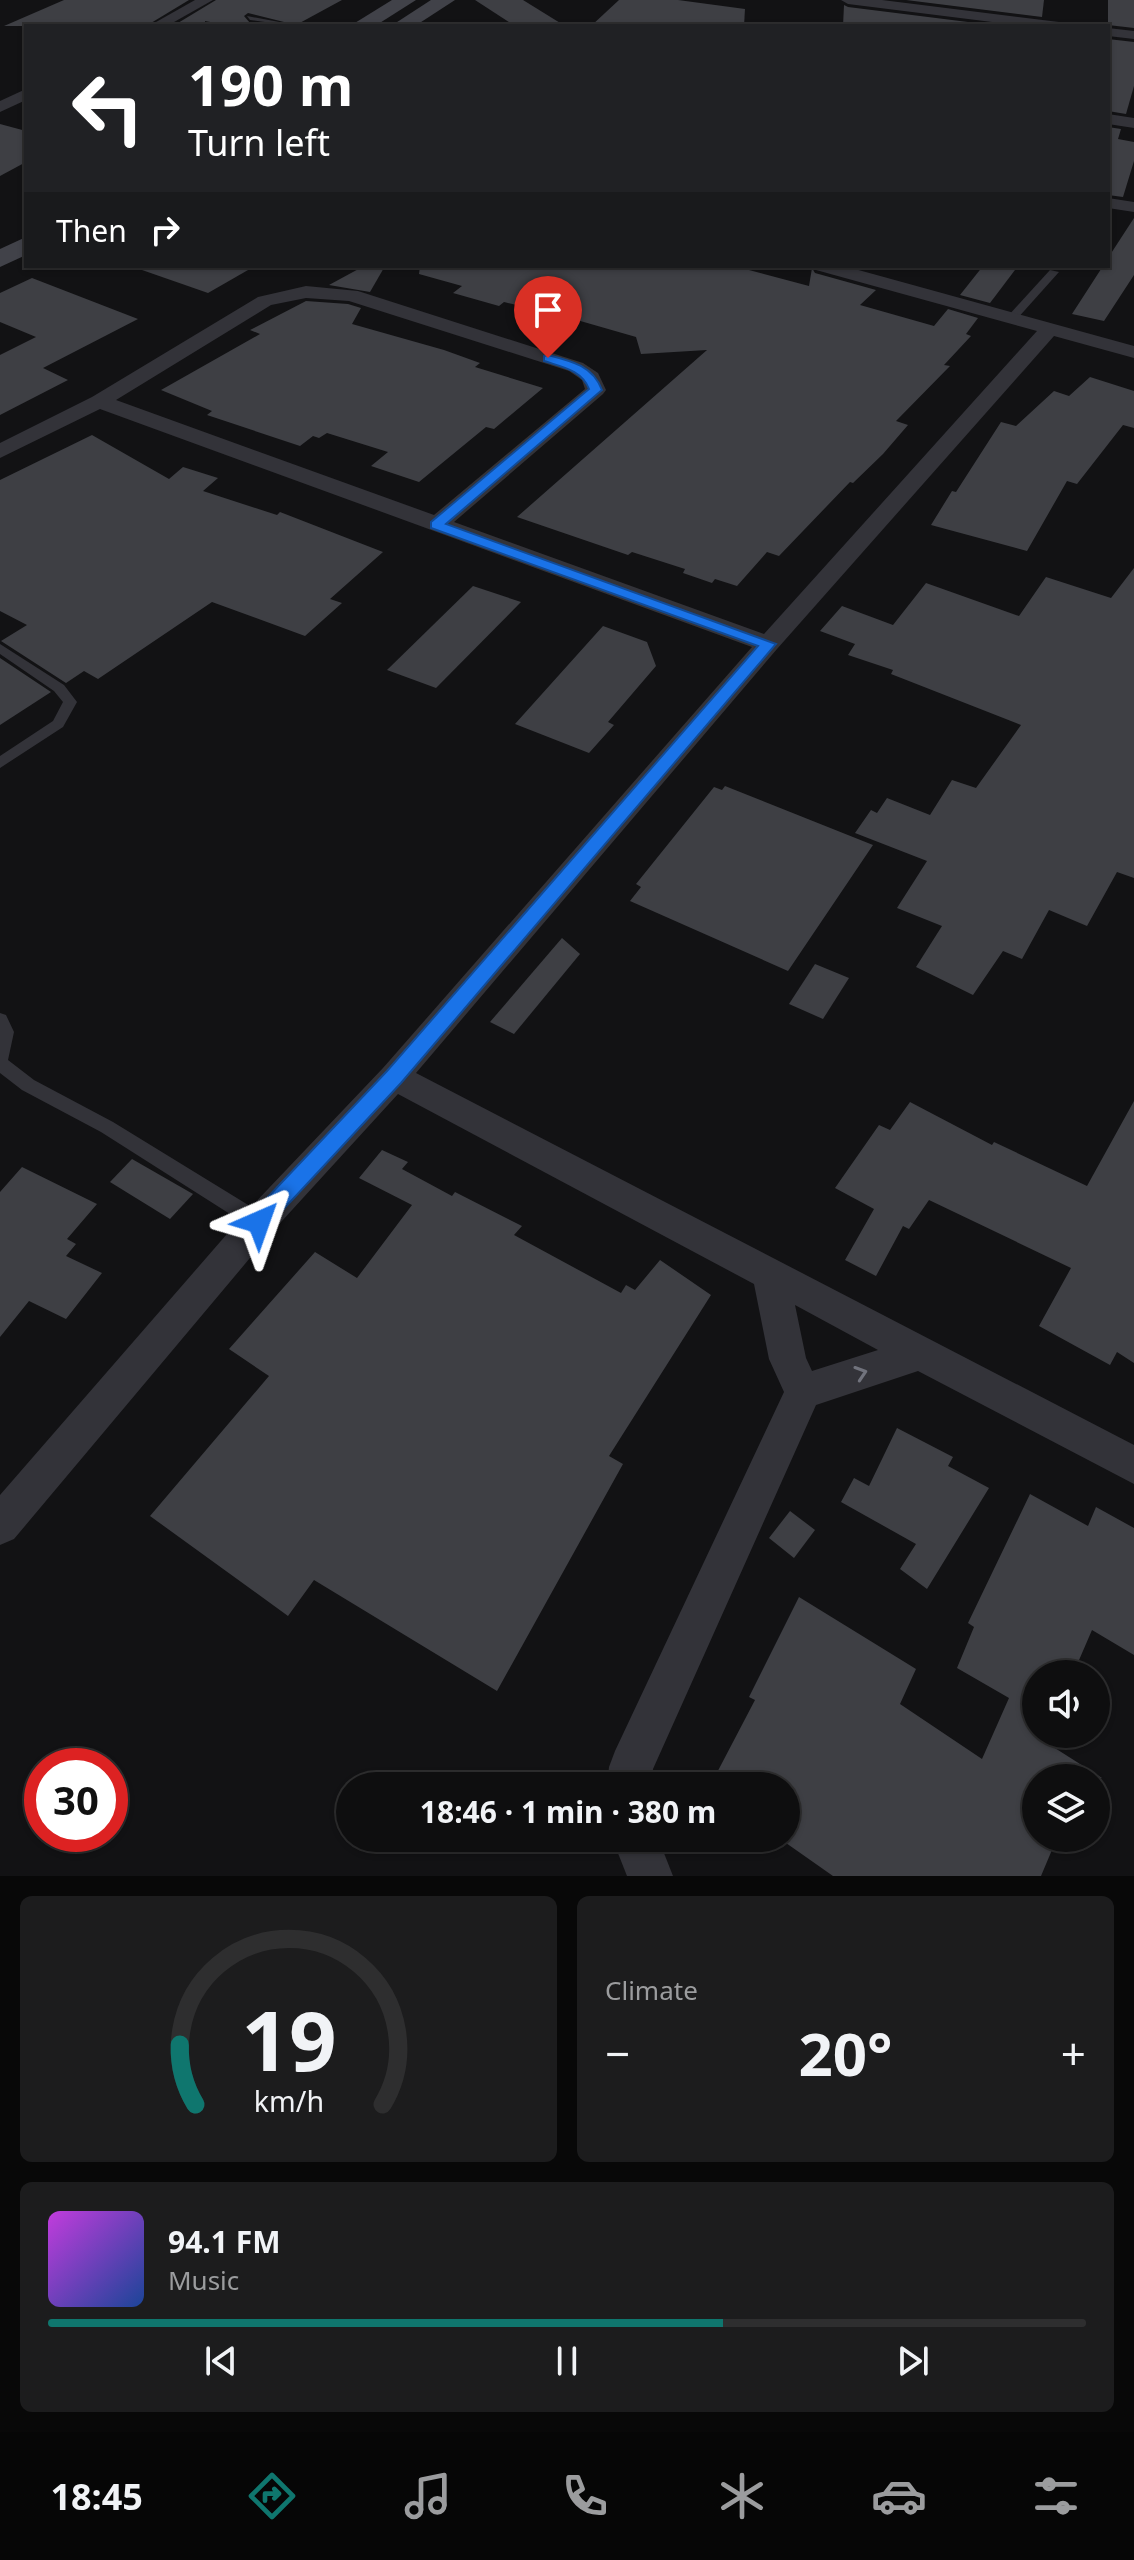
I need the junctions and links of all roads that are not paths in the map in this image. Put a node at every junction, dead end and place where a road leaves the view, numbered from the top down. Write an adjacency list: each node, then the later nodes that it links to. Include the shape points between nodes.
1 (206, 0): 7 (street)
2 (406, 0): 9 (main road)
3 (445, 0): 10 (main road)
4 (848, 0): 5 (street)
5 (903, 7): 11 (street); 12 (street)
6 (250, 18): 8 (lane)
7 (160, 24)
8 (280, 24)
9 (364, 24)
10 (404, 24)
11 (889, 24)
12 (1043, 24)
13 (1110, 32): 14 (street)
14 (1134, 35)
15 (24, 95): 16 (street)
16 (0, 107)
17 (1110, 119): 18 (street)
18 (1134, 123)
19 (1110, 203): 20 (street)
20 (1134, 207)
21 (24, 246): 22 (main road)
22 (0, 259)
23 (830, 268): 25 (street)
24 (1054, 272): 25 (lane)
25 (1012, 318): 26 (street)
26 (1050, 329): 27 (street); 31 (street)
27 (1134, 352)
28 (99, 401): 29 (street); 30 (street); 30 (street, via 265,301 306,292 351,295 576,367 591,377 596,390)
29 (0, 451)
30 (436, 525): 31 (street)
31 (768, 644): 36 (street)
32 (0, 648): 33 (lane, via 59,688 70,702 58,724)
33 (0, 763)
34 (0, 1020): 35 (lane, via 6,1032)
35 (0, 1062): 37 (lane, via 28,1085 107,1127)
36 (394, 1077): 37 (street); 38 (street)
37 (259, 1222): 42 (street)
38 (770, 1275): 39 (street); 40 (street, via 788,1359)
39 (920, 1353): 40 (street, one-way to 39); 41 (street)
40 (803, 1392): 43 (street)
41 (1134, 1465)
42 (0, 1525)
43 (630, 1772)
44 (641, 1852): 45 (street)
45 (650, 1876)

